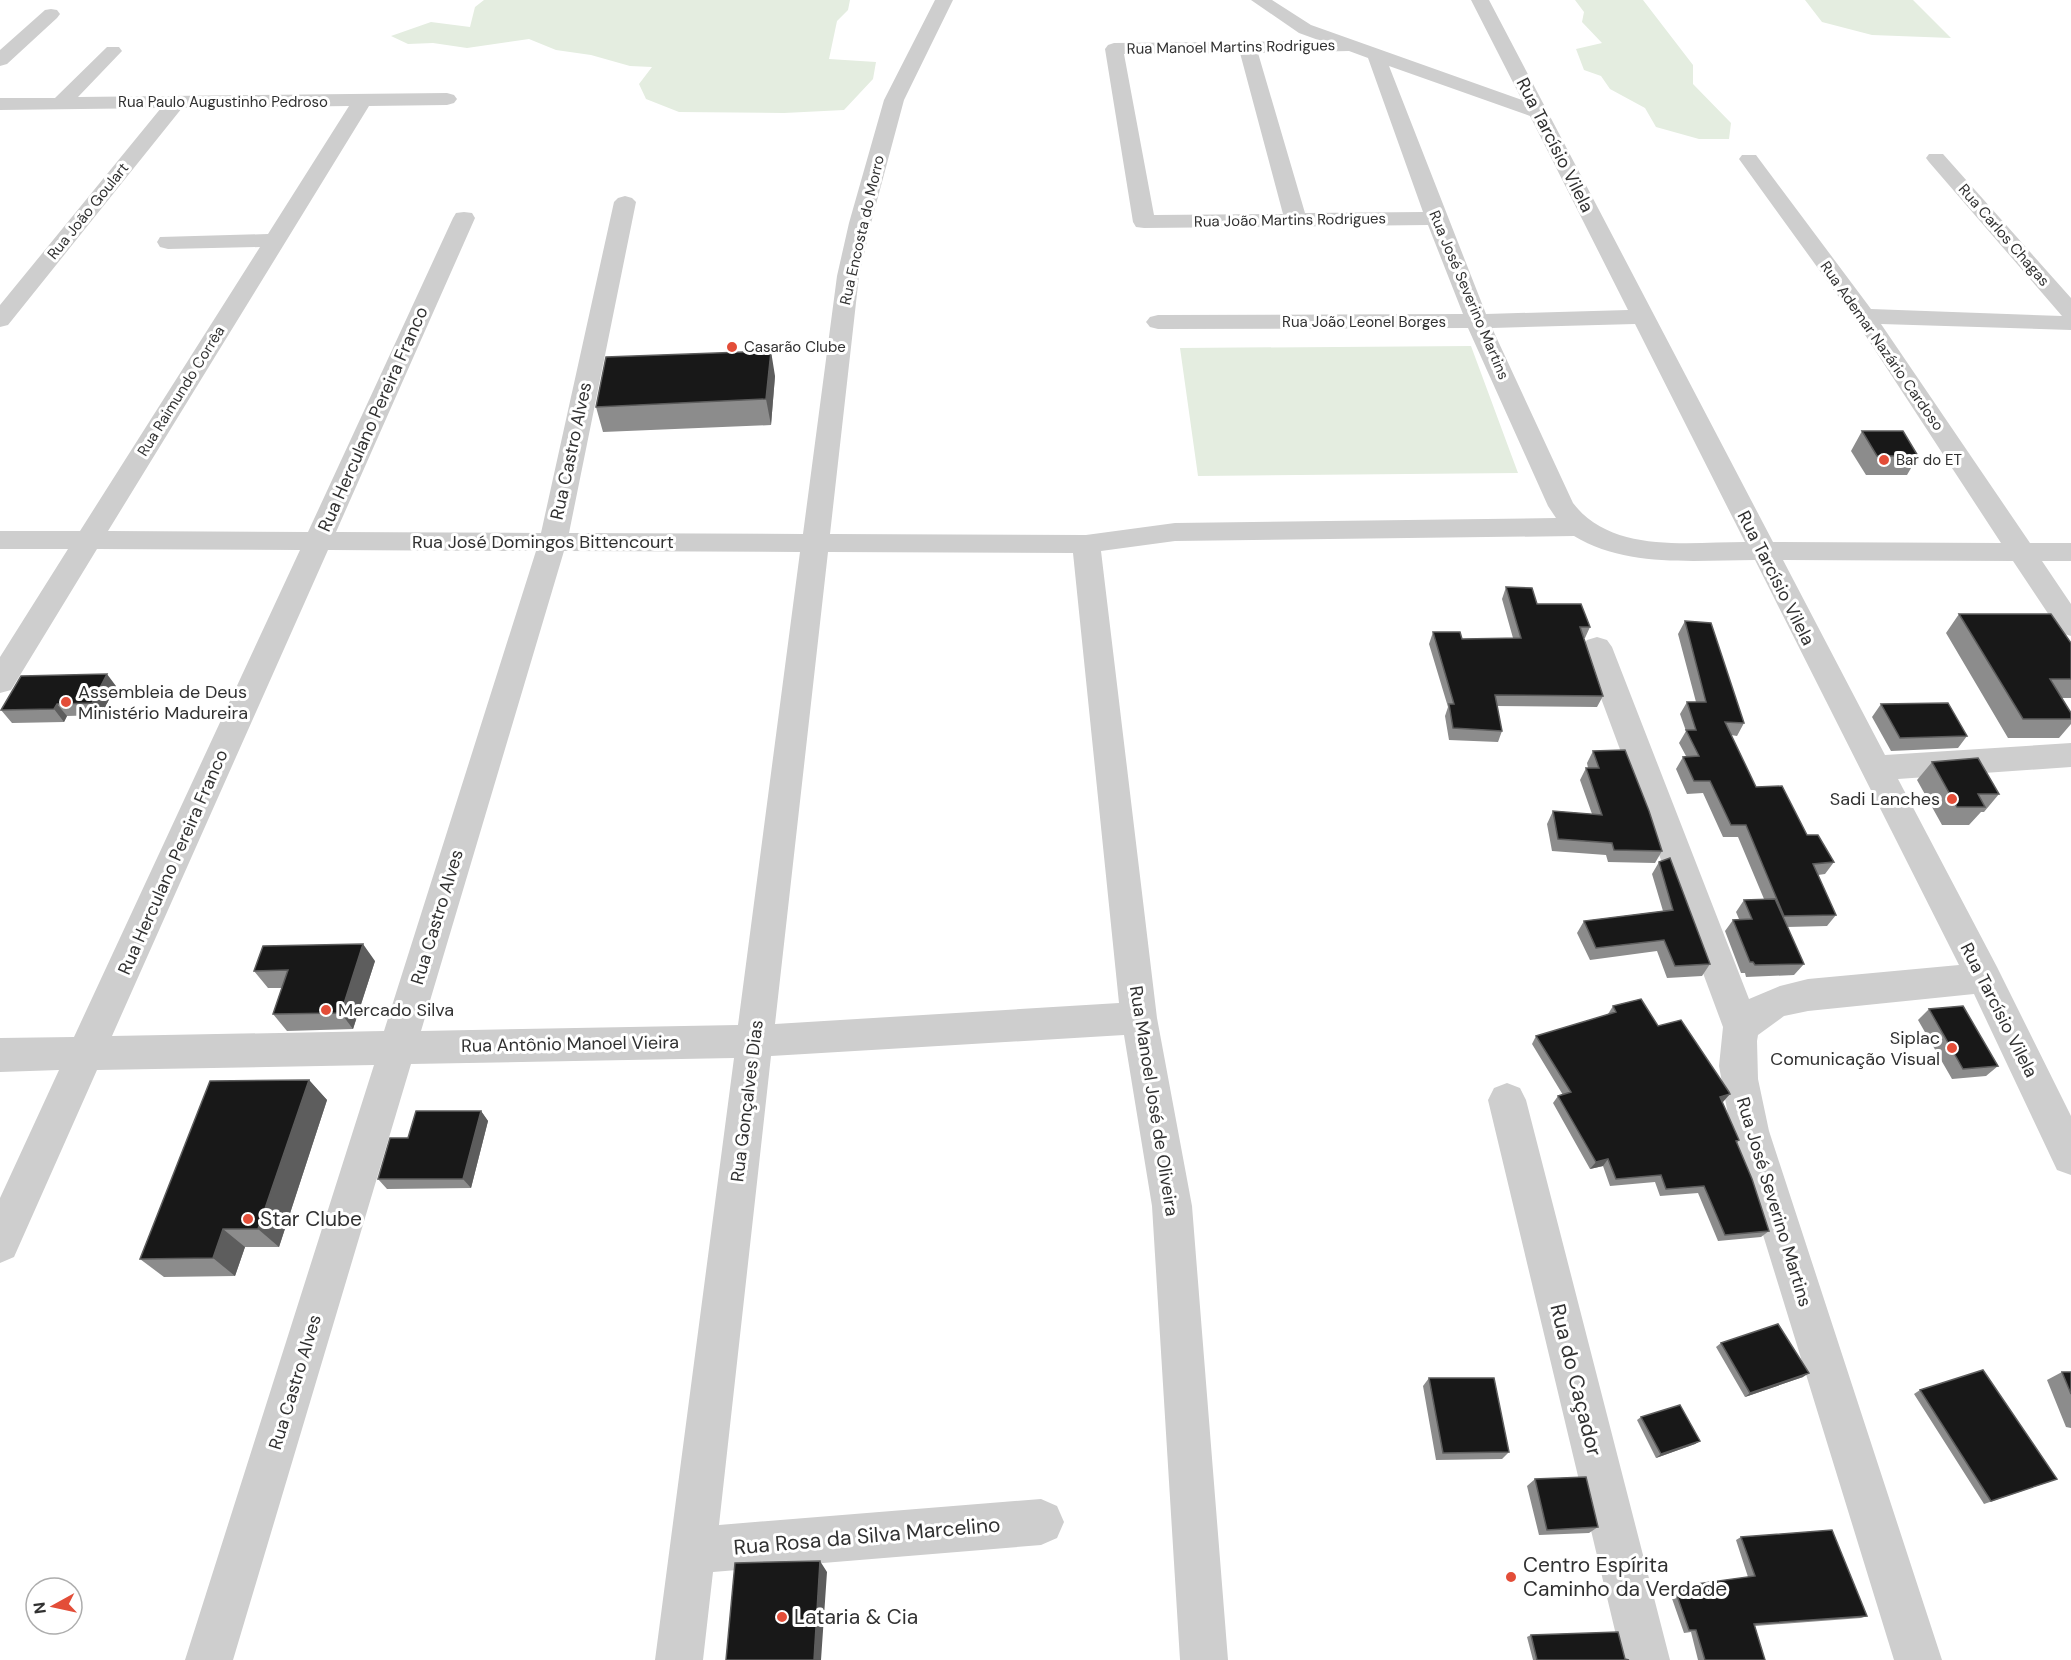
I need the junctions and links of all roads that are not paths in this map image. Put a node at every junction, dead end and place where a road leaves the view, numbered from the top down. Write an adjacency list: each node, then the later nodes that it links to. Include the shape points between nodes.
1 (944, 0): 37 (street, Rua Encosta do Morro, via 894,100 860,223 840,327)
2 (1260, 0): 6 (street, via 1305,29)
3 (1480, 0): 15 (street, Rua Tarcísio Vilela)
4 (51, 14): 9 (street)
5 (1247, 46): 6 (street, Rua Manoel Martins Rodrigues); 21 (street); 22 (street, Rua Manoel Martins Rodrigues, via 1114,49)
6 (1347, 46): 8 (street)
7 (113, 51): 13 (street)
8 (1376, 55): 15 (street); 20 (street, Rua José Severino Martins)
9 (0, 60)
10 (447, 99): 11 (street, Rua Paulo Augustinho Pedroso)
11 (362, 100): 12 (street, Rua Paulo Augustinho Pedroso); 23 (street, Rua Raimundo Corrêa)
12 (176, 102): 13 (street, Rua Paulo Augustinho Pedroso); 28 (street, Rua João Goulart)
13 (61, 103): 14 (street, Rua Paulo Augustinho Pedroso)
14 (0, 104)
15 (1539, 113): 26 (street, Rua Tarcísio Vilela)
16 (1936, 158): 25 (street, Rua Carlos Chagas)
17 (1749, 159): 27 (street, Rua Ademar Nazário Cardoso)
18 (625, 202): 36 (street, Rua Castro Alves)
19 (464, 218): 35 (street, Rua Herculano Pereira Franco)
20 (1436, 218): 21 (street, Rua João Martins Rodrigues); 29 (street, Rua José Severino Martins)
21 (1296, 220): 22 (street, Rua João Martins Rodrigues)
22 (1144, 222)
23 (275, 240): 24 (street); 34 (street, Rua Raimundo Corrêa)
24 (168, 243)
25 (2071, 312)
26 (1643, 316): 29 (street, Rua João Leonel Borges); 39 (street, Rua Tarcísio Vilela)
27 (1864, 316): 31 (street); 40 (street, Rua Ademar Nazário Cardoso)
28 (0, 321)
29 (1477, 321): 30 (street, Rua João Leonel Borges); 32 (street, Rua José Severino Martins, via 1561,506)
30 (1158, 322)
31 (2071, 323)
32 (1577, 527): 38 (street, Rua José Domingos Bittencourt, via 1174,532); 39 (street, via 1616,545 1645,550)
33 (0, 540): 34 (street, Rua José Domingos Bittencourt)
34 (88, 541): 35 (street, Rua José Domingos Bittencourt); 44 (street, Rua Raimundo Corrêa)
35 (318, 541): 36 (street, Rua José Domingos Bittencourt); 52 (street, Rua Herculano Pereira Franco)
36 (553, 542): 37 (street, Rua José Domingos Bittencourt); 51 (street, Rua Castro Alves)
37 (814, 543): 38 (street, Rua José Domingos Bittencourt); 50 (street, Rua Gonçalves Dias)
38 (1086, 544): 48 (street, Rua Manoel José de Oliveira)
39 (1762, 552): 40 (street); 46 (street, Rua Tarcísio Vilela)
40 (2021, 552): 41 (street); 42 (street, Rua Ademar Nazário Cardoso)
41 (2071, 552)
42 (2071, 626)
43 (1597, 647): 49 (street)
44 (0, 682)
45 (2071, 755): 46 (street)
46 (1876, 768): 47 (street, Rua Tarcísio Vilela)
47 (1984, 978): 49 (street, via 1808,995 1757,1011); 55 (street, Rua Tarcísio Vilela)
48 (1139, 1018): 50 (street, Rua Antônio Manoel Vieira); 61 (street, Rua Manoel José de Oliveira, via 1172,1206)
49 (1742, 1027): 63 (street, Rua José Severino Martins, via 1736,1049 1739,1085 1750,1131)
50 (754, 1041): 51 (street, Rua Antônio Manoel Vieira); 58 (street, Rua Gonçalves Dias)
51 (398, 1048): 52 (street, Rua Antônio Manoel Vieira); 59 (street, Rua Castro Alves)
52 (86, 1054): 53 (street, Rua Antônio Manoel Vieira); 56 (street, Rua Herculano Pereira Franco)
53 (0, 1055)
54 (1507, 1100): 62 (street, Rua do Caçador)
55 (2071, 1157)
56 (0, 1244)
57 (1041, 1522): 58 (street, Rua Rosa da Silva Marcelino)
58 (693, 1550): 60 (street, Rua Gonçalves Dias)
59 (209, 1660)
60 (679, 1660)
61 (1204, 1660)
62 (1646, 1660)
63 (1918, 1660)

